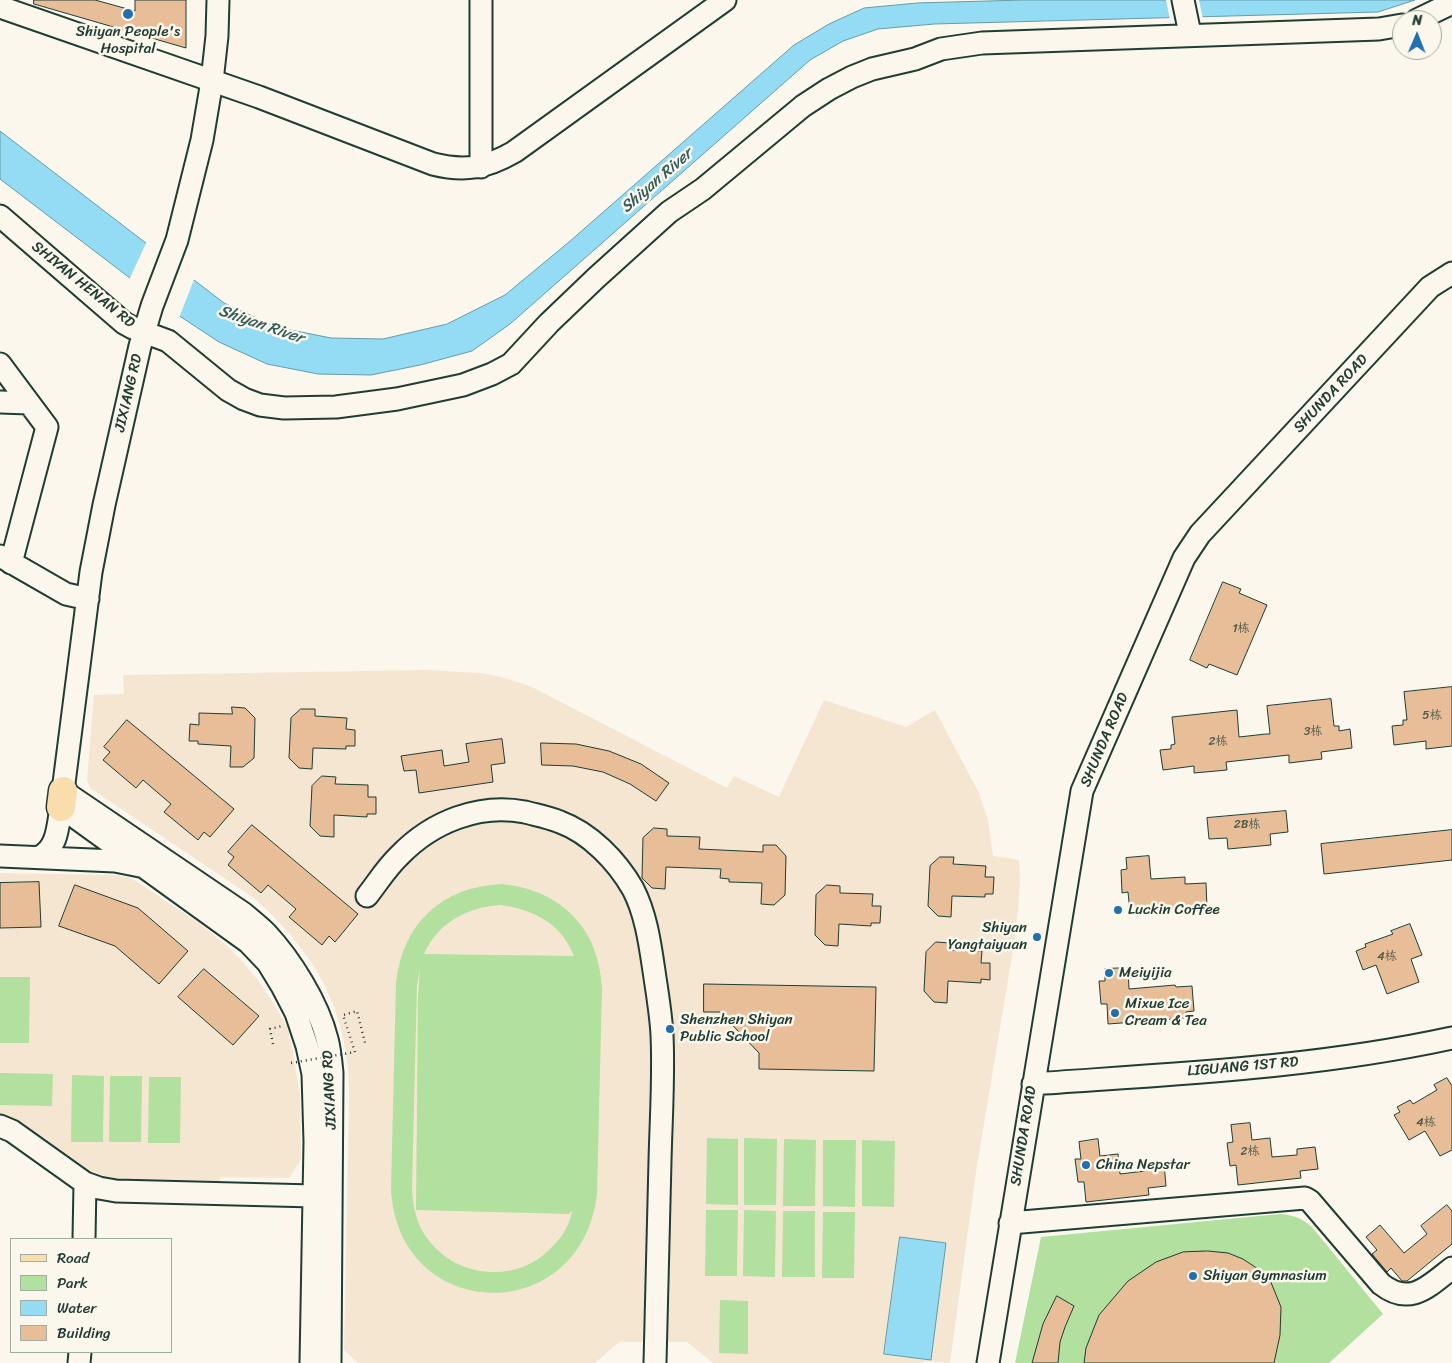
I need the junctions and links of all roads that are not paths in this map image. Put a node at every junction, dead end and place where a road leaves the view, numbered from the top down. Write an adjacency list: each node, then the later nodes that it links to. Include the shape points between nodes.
1 (218, 0): 10 (street, JIXIANG RD)
2 (482, 0): 11 (street)
3 (725, 0): 11 (street, via 514,152)
4 (1183, 0): 9 (street)
5 (1452, 3): 7 (street)
6 (0, 7): 10 (street)
7 (1438, 10)
8 (1392, 27): 9 (street, SHIYAN HENAN RD)
9 (1189, 30): 14 (street, SHIYAN HENAN RD, via 967,45 941,49 852,76 802,106 703,189 669,212 582,290 511,364 463,385 397,400 336,407 260,405 228,390 168,341)
10 (212, 81): 11 (street, via 433,164 449,168); 14 (street, JIXIANG RD, via 202,140 173,253)
11 (480, 167)
12 (0, 216): 14 (street, SHIYAN HENAN RD, via 124,323)
13 (1452, 273): 26 (street, SHUNDA ROAD, via 1430,287 1200,534 1184,558 1082,792)
14 (144, 333): 19 (street, JIXIANG RD, via 106,496)
15 (0, 364): 17 (street)
16 (0, 402): 17 (street)
17 (29, 403): 18 (street, via 47,428)
18 (6, 560): 19 (street, via 66,594)
19 (88, 599): 20 (street, JIXIANG RD)
20 (62, 799): 22 (street, JIXIANG RD, via 54,840 45,854); 23 (street, JIXIANG RD); 35 (street, JIXIANG RD, via 243,913 285,956 317,1011 327,1039 332,1073)
21 (0, 856): 22 (street)
22 (39, 857): 23 (street, via 115,861)
23 (145, 867): 29 (street, JIXIANG RD, via 248,942 268,963 282,986 296,1014 313,1074)
24 (367, 896): 36 (street, via 400,855 435,828 473,812 498,809 540,816 576,829 607,856 632,888 651,948 662,1038)
25 (1452, 1038): 26 (street, LIGUANG 1ST RD, via 1344,1058)
26 (1033, 1084): 30 (street, SHUNDA ROAD)
27 (0, 1126): 28 (street)
28 (86, 1183): 29 (street, via 116,1191); 31 (street)
29 (314, 1196): 34 (street, JIXIANG RD)
30 (1010, 1223): 32 (street, via 1298,1197 1310,1201 1389,1290 1414,1294 1426,1289); 33 (street, SHUNDA ROAD)
31 (84, 1238)
32 (1452, 1268)
33 (988, 1359)
34 (311, 1363)
35 (330, 1363)
36 (655, 1363)

